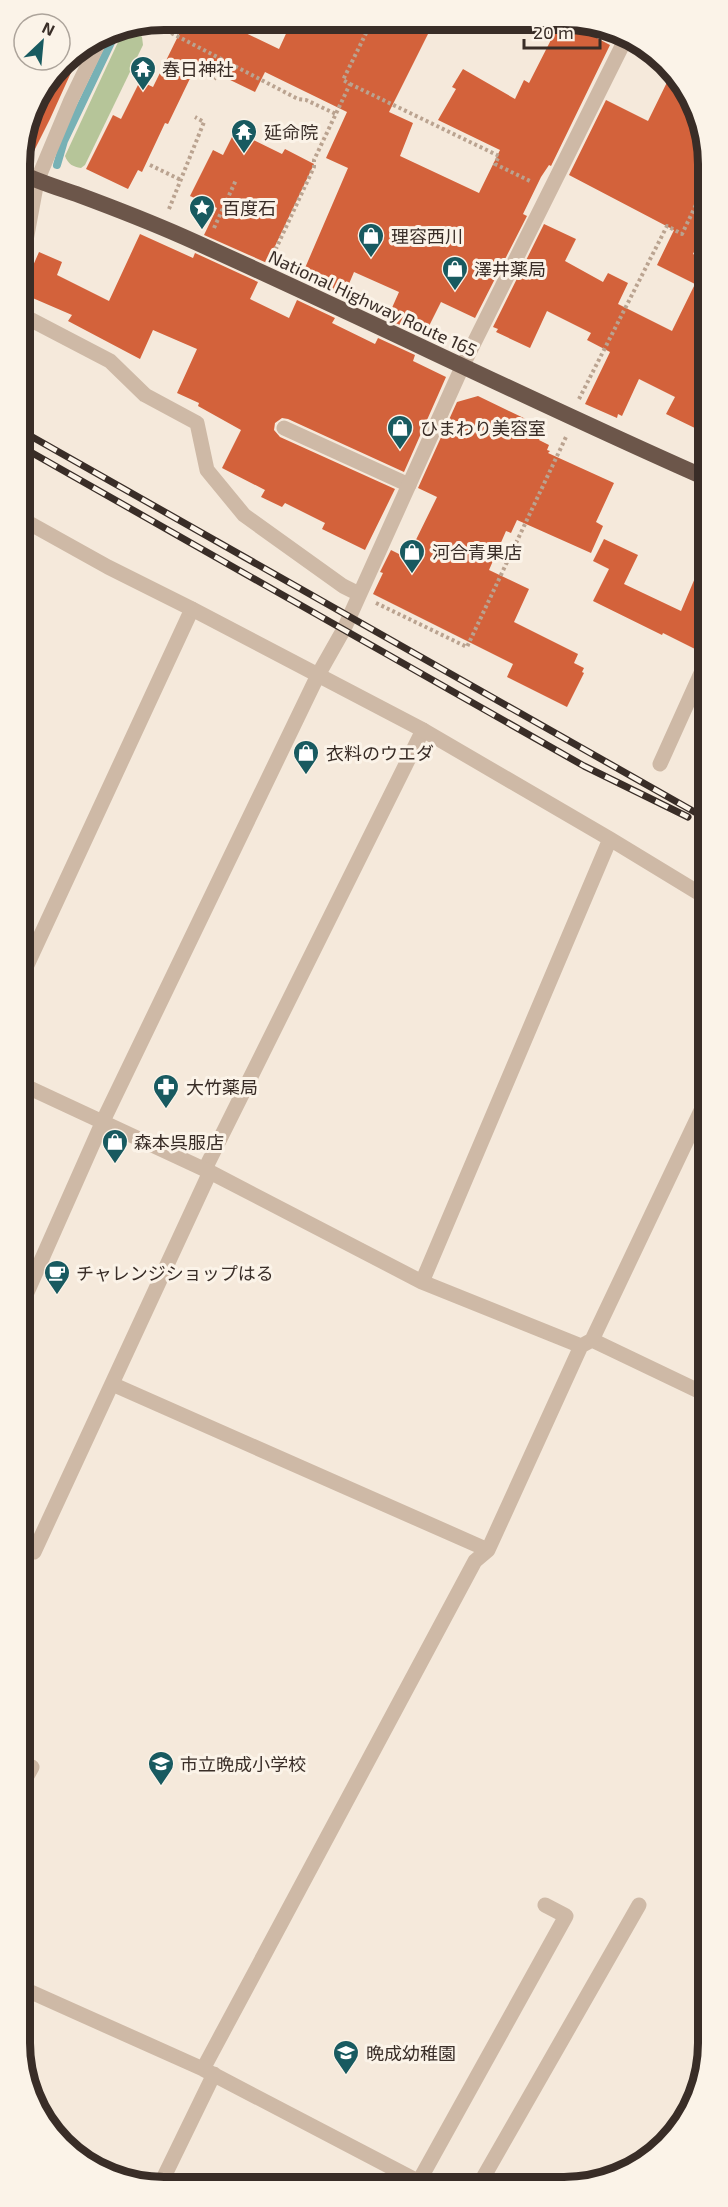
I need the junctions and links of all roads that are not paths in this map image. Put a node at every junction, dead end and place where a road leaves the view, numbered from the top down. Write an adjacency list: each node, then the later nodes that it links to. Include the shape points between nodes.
1 (623, 44): 7 (street)
2 (96, 49): 4 (street)
3 (30, 178): 4 (highway, National Highway Route 165)
4 (37, 181): 5 (street); 7 (highway, National Highway Route 165, via 162,228)
5 (30, 222)
6 (30, 319): 12 (street, via 110,362 145,395 197,423 207,470 244,515)
7 (464, 365): 9 (highway, National Highway Route 165, via 572,419); 10 (street)
8 (284, 428): 10 (street)
9 (698, 474)
10 (409, 485): 12 (street)
11 (30, 524): 13 (street)
12 (359, 594): 14 (street)
13 (192, 609): 14 (street); 20 (street)
14 (318, 675): 16 (street); 23 (street)
15 (698, 680): 17 (street)
16 (423, 730): 18 (street); 24 (street)
17 (660, 764)
18 (610, 839): 19 (street); 25 (street)
19 (698, 893)
20 (30, 959)
21 (30, 1088): 23 (street)
22 (698, 1116): 27 (street)
23 (103, 1121): 24 (street); 26 (street)
24 (208, 1170): 25 (street); 28 (street)
25 (422, 1282): 27 (street)
26 (30, 1285)
27 (586, 1343): 29 (street); 30 (street)
28 (112, 1384): 30 (street); 31 (street, via 33,1552)
29 (698, 1390)
30 (488, 1550): 37 (street, via 475,1561)
31 (30, 1551)
32 (32, 1767): 33 (street)
33 (30, 1771)
34 (545, 1905): 40 (street, via 566,1916)
35 (639, 1905): 41 (street)
36 (30, 1992): 37 (street)
37 (209, 2072): 38 (street); 39 (street)
38 (163, 2177)
39 (410, 2177)
40 (425, 2177)
41 (484, 2177)

